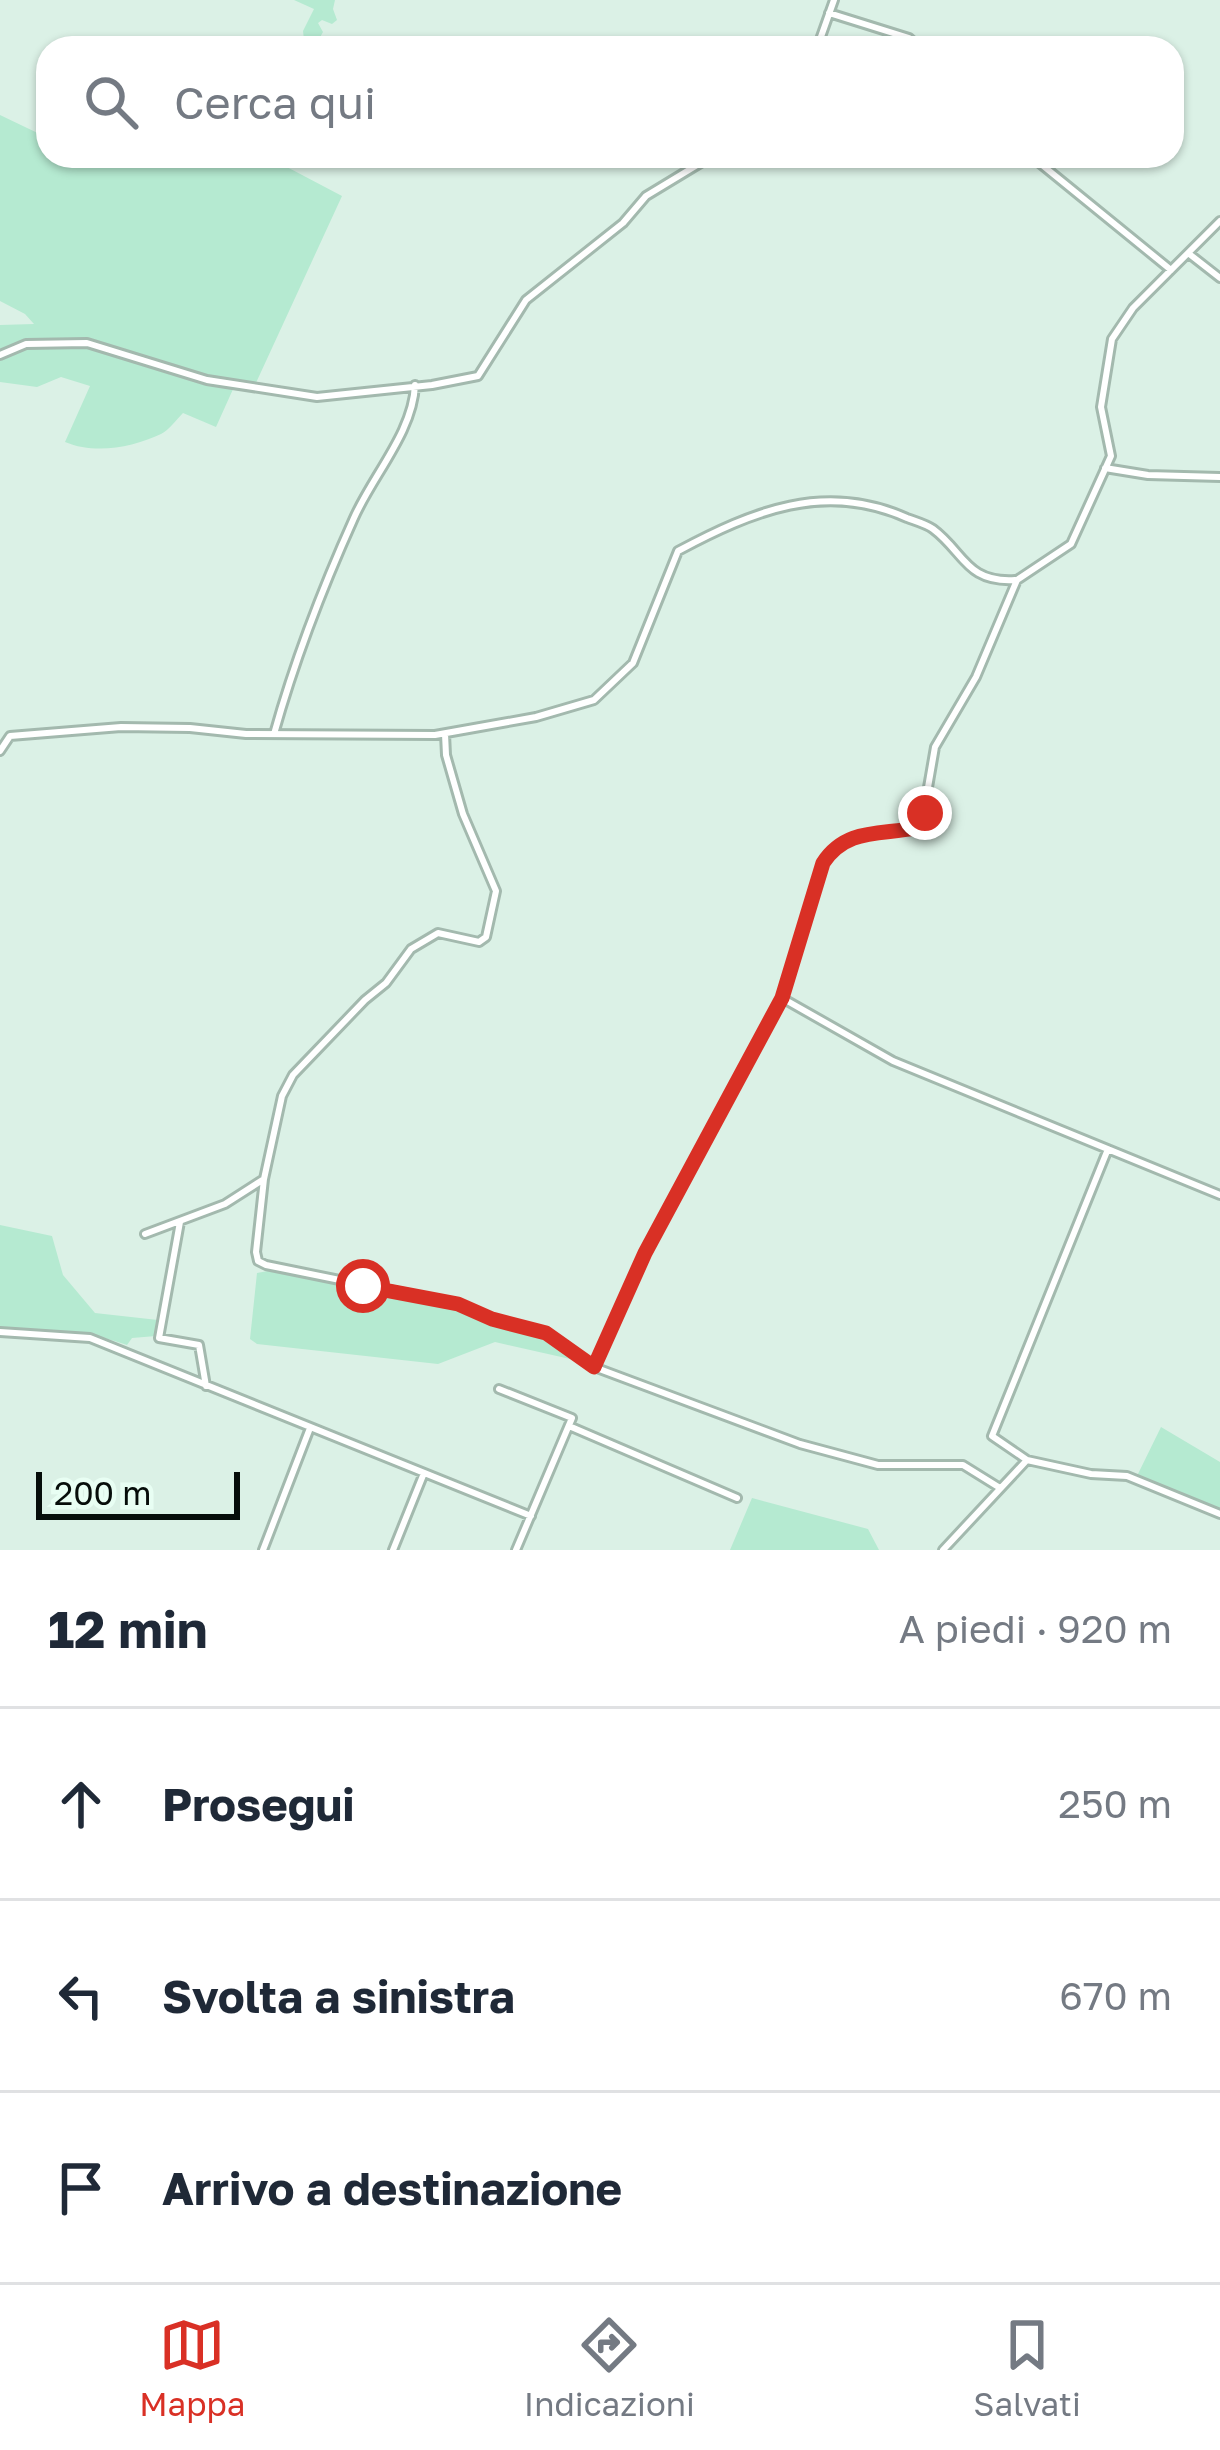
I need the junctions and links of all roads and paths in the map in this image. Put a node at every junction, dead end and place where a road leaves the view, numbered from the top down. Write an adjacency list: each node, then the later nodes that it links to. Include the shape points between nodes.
1 (834, 0): 2 (street)
2 (829, 13): 3 (street); 4 (street)
3 (821, 36)
4 (903, 36)
5 (692, 168): 12 (street, via 646,196 623,224 526,300 478,376)
6 (1046, 168): 9 (street)
7 (1220, 220): 8 (street)
8 (1188, 253): 9 (street); 10 (street)
9 (1171, 271): 13 (street, via 1112,339 1101,407 1112,448)
10 (1220, 278)
11 (0, 355): 12 (street, via 26,344 87,343 207,380 317,397)
12 (415, 385): 16 (street, via 414,406 300,641)
13 (1105, 468): 14 (street); 15 (street, via 1071,544)
14 (1220, 476)
15 (1017, 580): 17 (street, via 974,572 933,529 859,500 760,513 678,551 632,663 594,700); 19 (street, via 935,747 922,822 865,832 830,852)
16 (274, 734): 17 (street); 18 (street, via 121,727 10,736)
17 (445, 734): 21 (street, via 463,814 496,891 486,937 439,933 410,949 293,1076)
18 (0, 751)
19 (782, 998): 20 (street, via 892,1061); 26 (street, via 645,1253)
20 (1108, 1149): 22 (street); 31 (street, via 992,1436)
21 (264, 1179): 23 (street); 26 (street, via 258,1261 458,1304 546,1333)
22 (1220, 1195)
23 (179, 1222): 24 (street); 27 (street, via 159,1338 199,1345)
24 (145, 1234)
25 (0, 1332): 27 (street, via 90,1338)
26 (594, 1367): 33 (street, via 800,1444 878,1465 963,1465)
27 (206, 1386): 30 (street)
28 (500, 1389): 29 (street, via 572,1418)
29 (568, 1426): 34 (street); 36 (street)
30 (310, 1428): 32 (street); 37 (street)
31 (1027, 1460): 33 (street); 35 (street, via 1127,1476)
32 (424, 1473): 36 (street); 38 (street)
33 (1000, 1489): 40 (street)
34 (737, 1498)
35 (1220, 1514)
36 (531, 1516): 39 (street)
37 (263, 1550)
38 (393, 1550)
39 (516, 1550)
40 (943, 1550)

